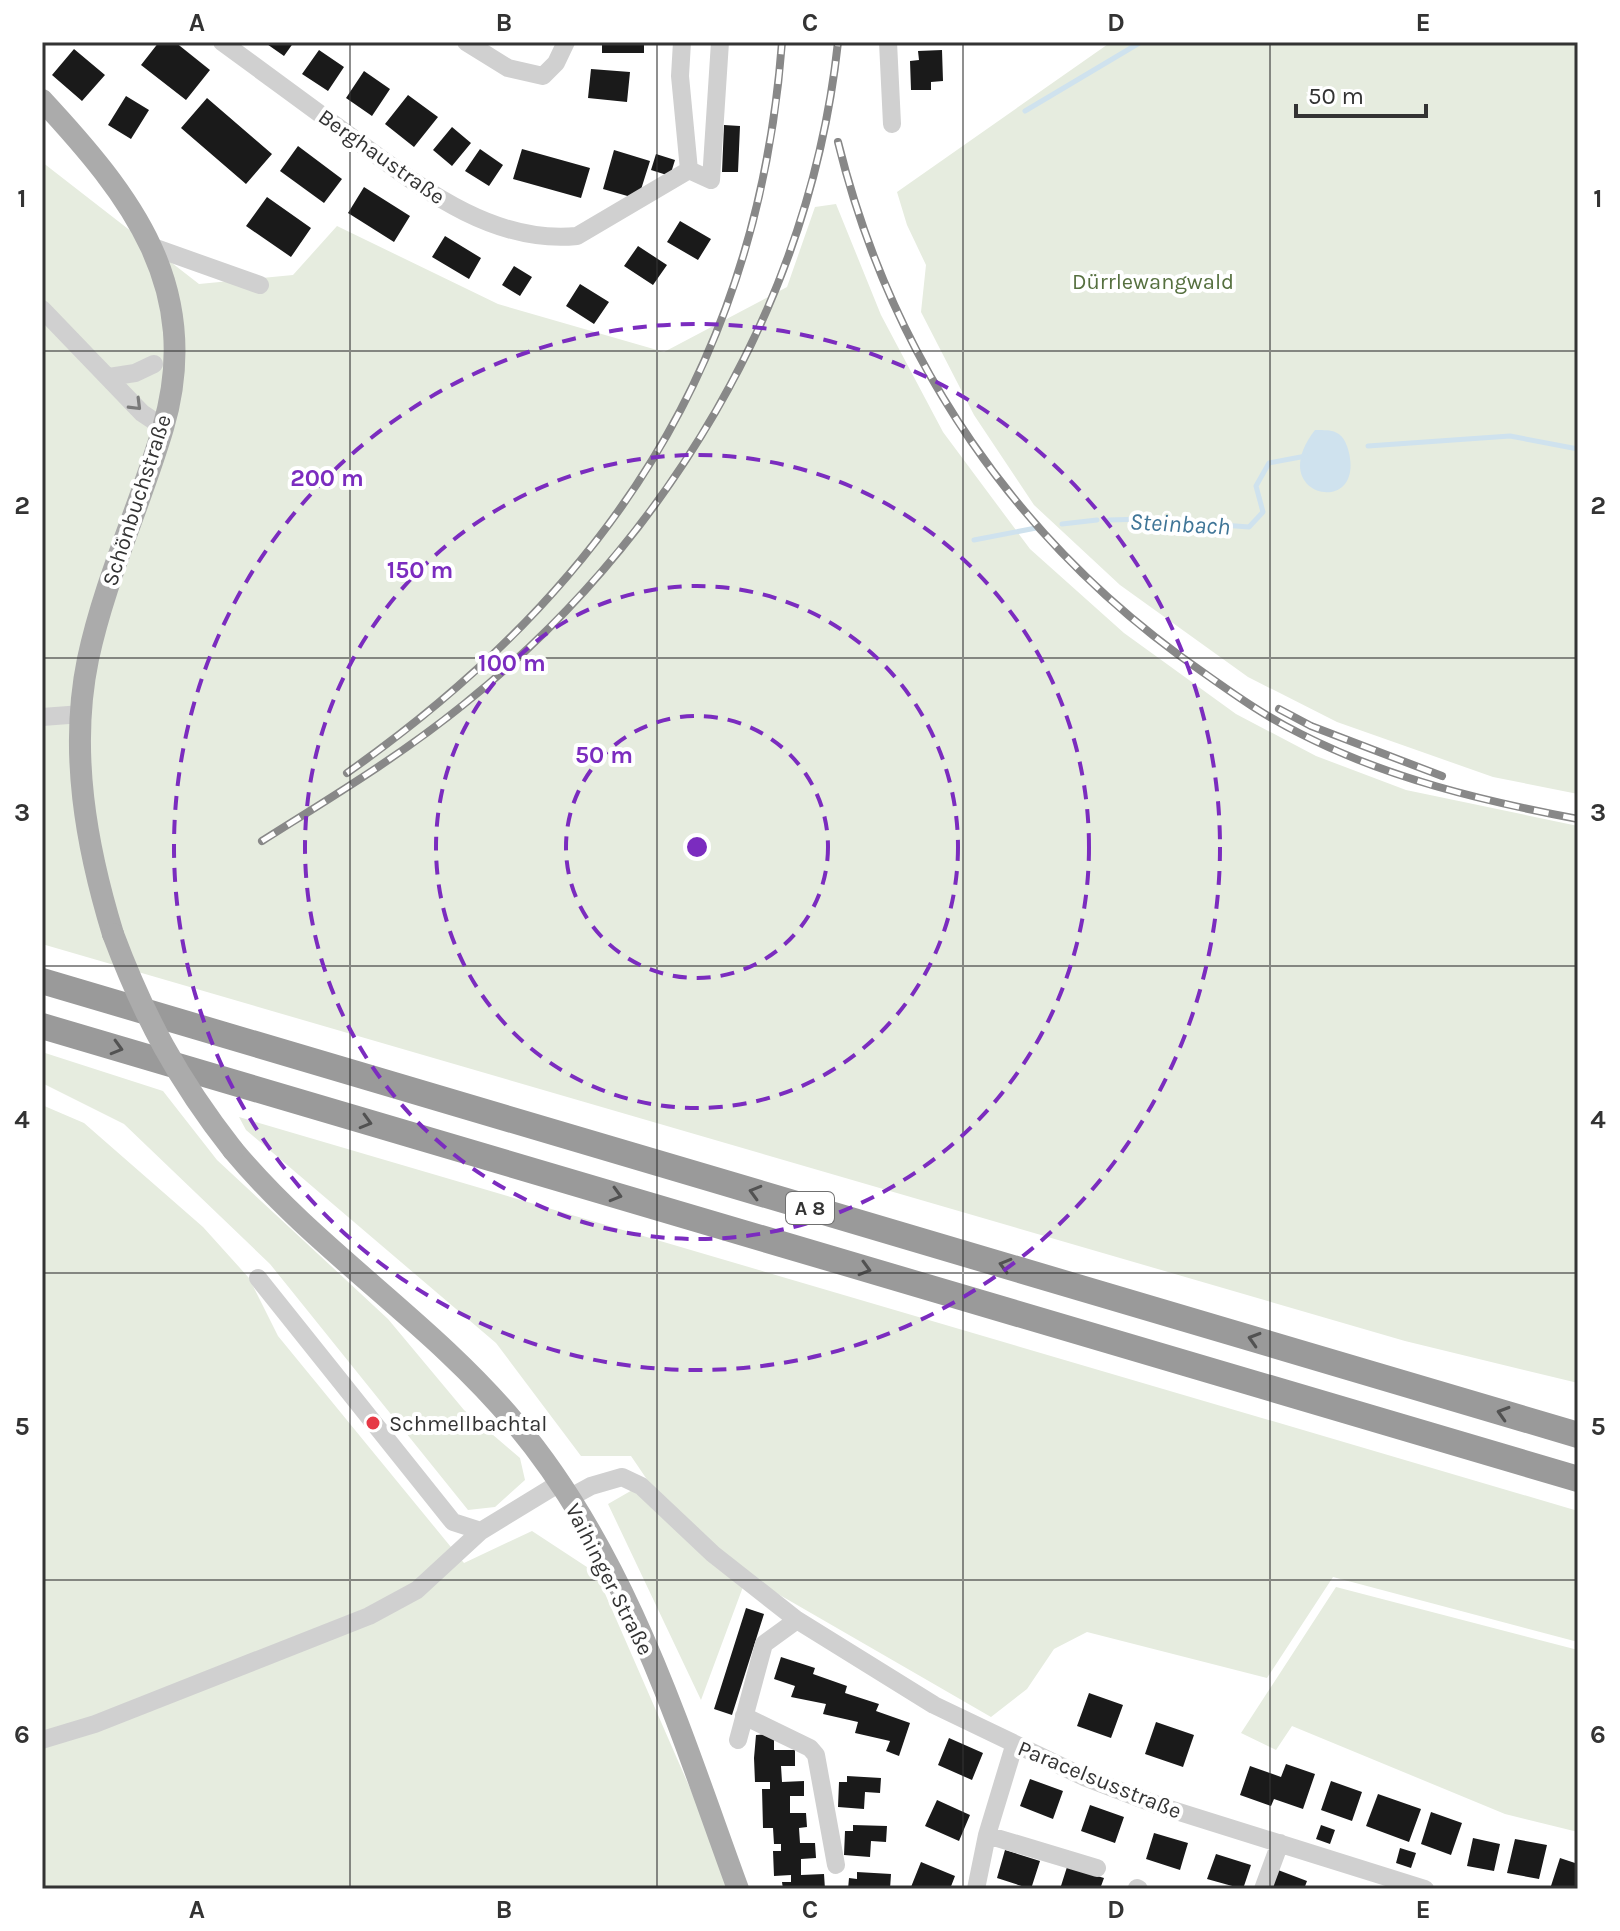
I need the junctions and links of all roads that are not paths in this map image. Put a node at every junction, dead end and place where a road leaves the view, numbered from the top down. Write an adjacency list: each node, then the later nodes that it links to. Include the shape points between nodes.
1 (222, 42): 9 (street, Berghaustraße, via 425,190 515,231 577,236)
2 (466, 42): 3 (street, via 508,68 543,76)
3 (566, 42)
4 (682, 42): 9 (street)
5 (720, 42): 9 (street, via 711,180)
6 (888, 42): 8 (street)
7 (42, 100): 10 (main road, Schönbuchstraße, via 108,174)
8 (892, 124)
9 (689, 170)
10 (153, 247): 11 (street); 15 (main road, Schönbuchstraße, via 172,321 171,387)
11 (260, 285)
12 (42, 309): 14 (street)
13 (154, 364): 14 (street)
14 (109, 377): 15 (street, one-way to 15)
15 (163, 427): 16 (main road, Schönbuchstraße, via 99,612)
16 (82, 714): 17 (street); 18 (main road, Schönbuchstraße, via 85,815)
17 (42, 717)
18 (113, 934): 24 (main road, Vaihinger Straße, bridge, via 171,1065 233,1150 307,1228 477,1381)
19 (42, 981): 22 (highway, A 8, one-way to 19)
20 (42, 1026): 23 (highway, A 8, one-way to 23)
21 (258, 1278): 25 (street, via 453,1522)
22 (1578, 1435)
23 (1578, 1479)
24 (564, 1491): 25 (street, Paracelsusstraße); 26 (street, Paracelsusstraße, via 622,1477 641,1486 713,1554); 35 (main road, Vaihinger Straße, via 607,1563 650,1653)
25 (481, 1531): 28 (street, Paracelsusstraße, via 417,1590 369,1616)
26 (797, 1620): 27 (street, via 764,1644); 30 (street, Paracelsusstraße, via 920,1697)
27 (744, 1716): 29 (street); 33 (street, via 816,1755)
28 (42, 1740)
29 (738, 1740)
30 (1014, 1746): 31 (street); 32 (street, Paracelsusstraße, via 1160,1806)
31 (987, 1835): 34 (street); 36 (street)
32 (1280, 1843): 37 (street); 38 (street, Paracelsusstraße)
33 (836, 1865)
34 (1097, 1868)
35 (738, 1889)
36 (976, 1889)
37 (1263, 1889)
38 (1425, 1889)

